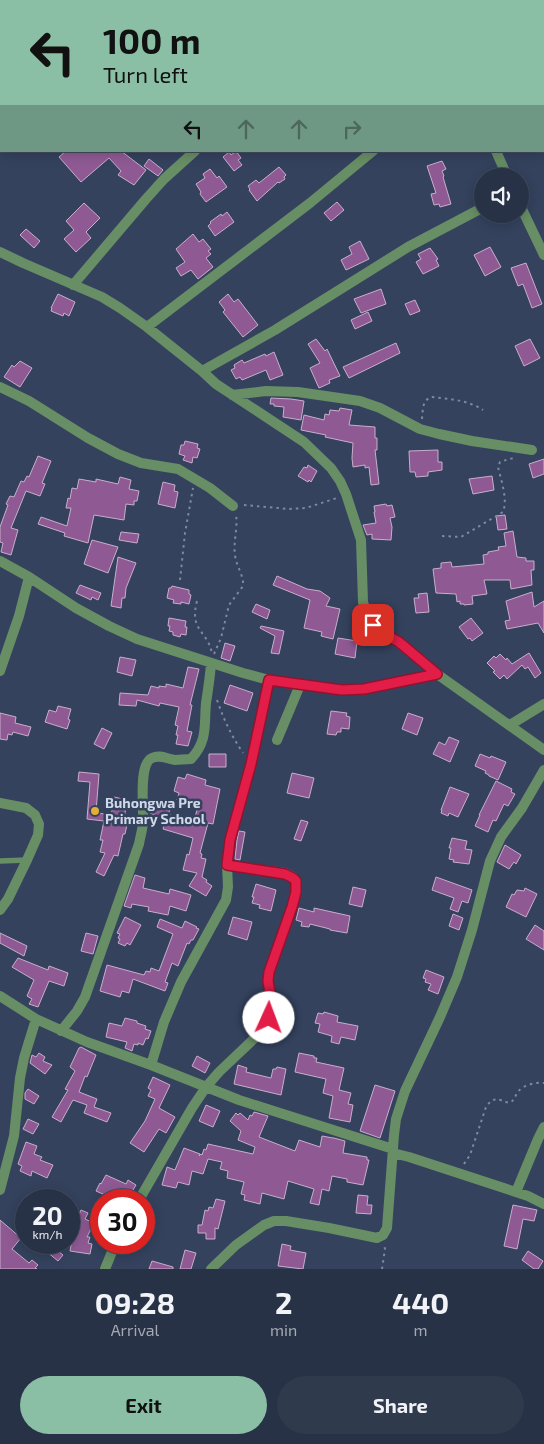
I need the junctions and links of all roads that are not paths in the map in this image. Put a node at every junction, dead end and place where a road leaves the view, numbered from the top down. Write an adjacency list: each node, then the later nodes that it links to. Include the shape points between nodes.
1 (194, 152): 9 (street, via 164,179)
2 (372, 152): 10 (street)
3 (496, 152): 4 (street)
4 (503, 168)
5 (474, 212): 11 (street, via 408,247)
6 (529, 223): 7 (street)
7 (543, 251)
8 (0, 252): 9 (street)
9 (73, 285): 10 (street, via 102,297)
10 (147, 327): 11 (street)
11 (202, 372): 13 (street)
12 (0, 387): 15 (street, via 118,454 140,463 178,469)
13 (232, 394): 14 (street, via 266,391 306,393 360,401 420,429); 20 (street, via 304,442 331,468 340,481 356,522 367,615 381,632 399,642)
14 (532, 450)
15 (233, 506)
16 (0, 561): 17 (street)
17 (29, 577): 18 (street, via 109,626); 19 (street)
18 (211, 664): 21 (street); 35 (street, via 206,727 196,754 183,760 157,756 145,764 139,844 85,998)
19 (0, 670)
20 (437, 674): 22 (street, via 364,689); 24 (street)
21 (269, 680): 22 (street); 31 (street, via 230,840)
22 (300, 685): 25 (street)
23 (544, 704): 24 (street)
24 (510, 725): 26 (street)
25 (277, 740)
26 (544, 750)
27 (544, 770): 39 (street, via 501,838 490,862 457,977 405,1092 396,1119)
28 (0, 803): 29 (street, via 26,808 35,815 39,824 38,835)
29 (27, 860): 30 (lane); 32 (street)
30 (0, 861)
31 (227, 865): 36 (street, via 226,900 181,982); 37 (street, via 285,874 296,881 297,886 269,972 269,1018 260,1033)
32 (0, 910)
33 (0, 996): 34 (street)
34 (36, 1019): 35 (street); 41 (street, via 20,1078 14,1136)
35 (61, 1031): 36 (street)
36 (151, 1065): 37 (street)
37 (206, 1087): 39 (street); 40 (street)
38 (544, 1127): 42 (street)
39 (393, 1151): 42 (street); 46 (street, via 387,1228 383,1235 376,1238 274,1221 236,1244)
40 (145, 1189)
41 (0, 1190)
42 (516, 1192): 43 (street)
43 (544, 1204)
44 (111, 1254): 45 (street)
45 (105, 1269)
46 (211, 1269)

